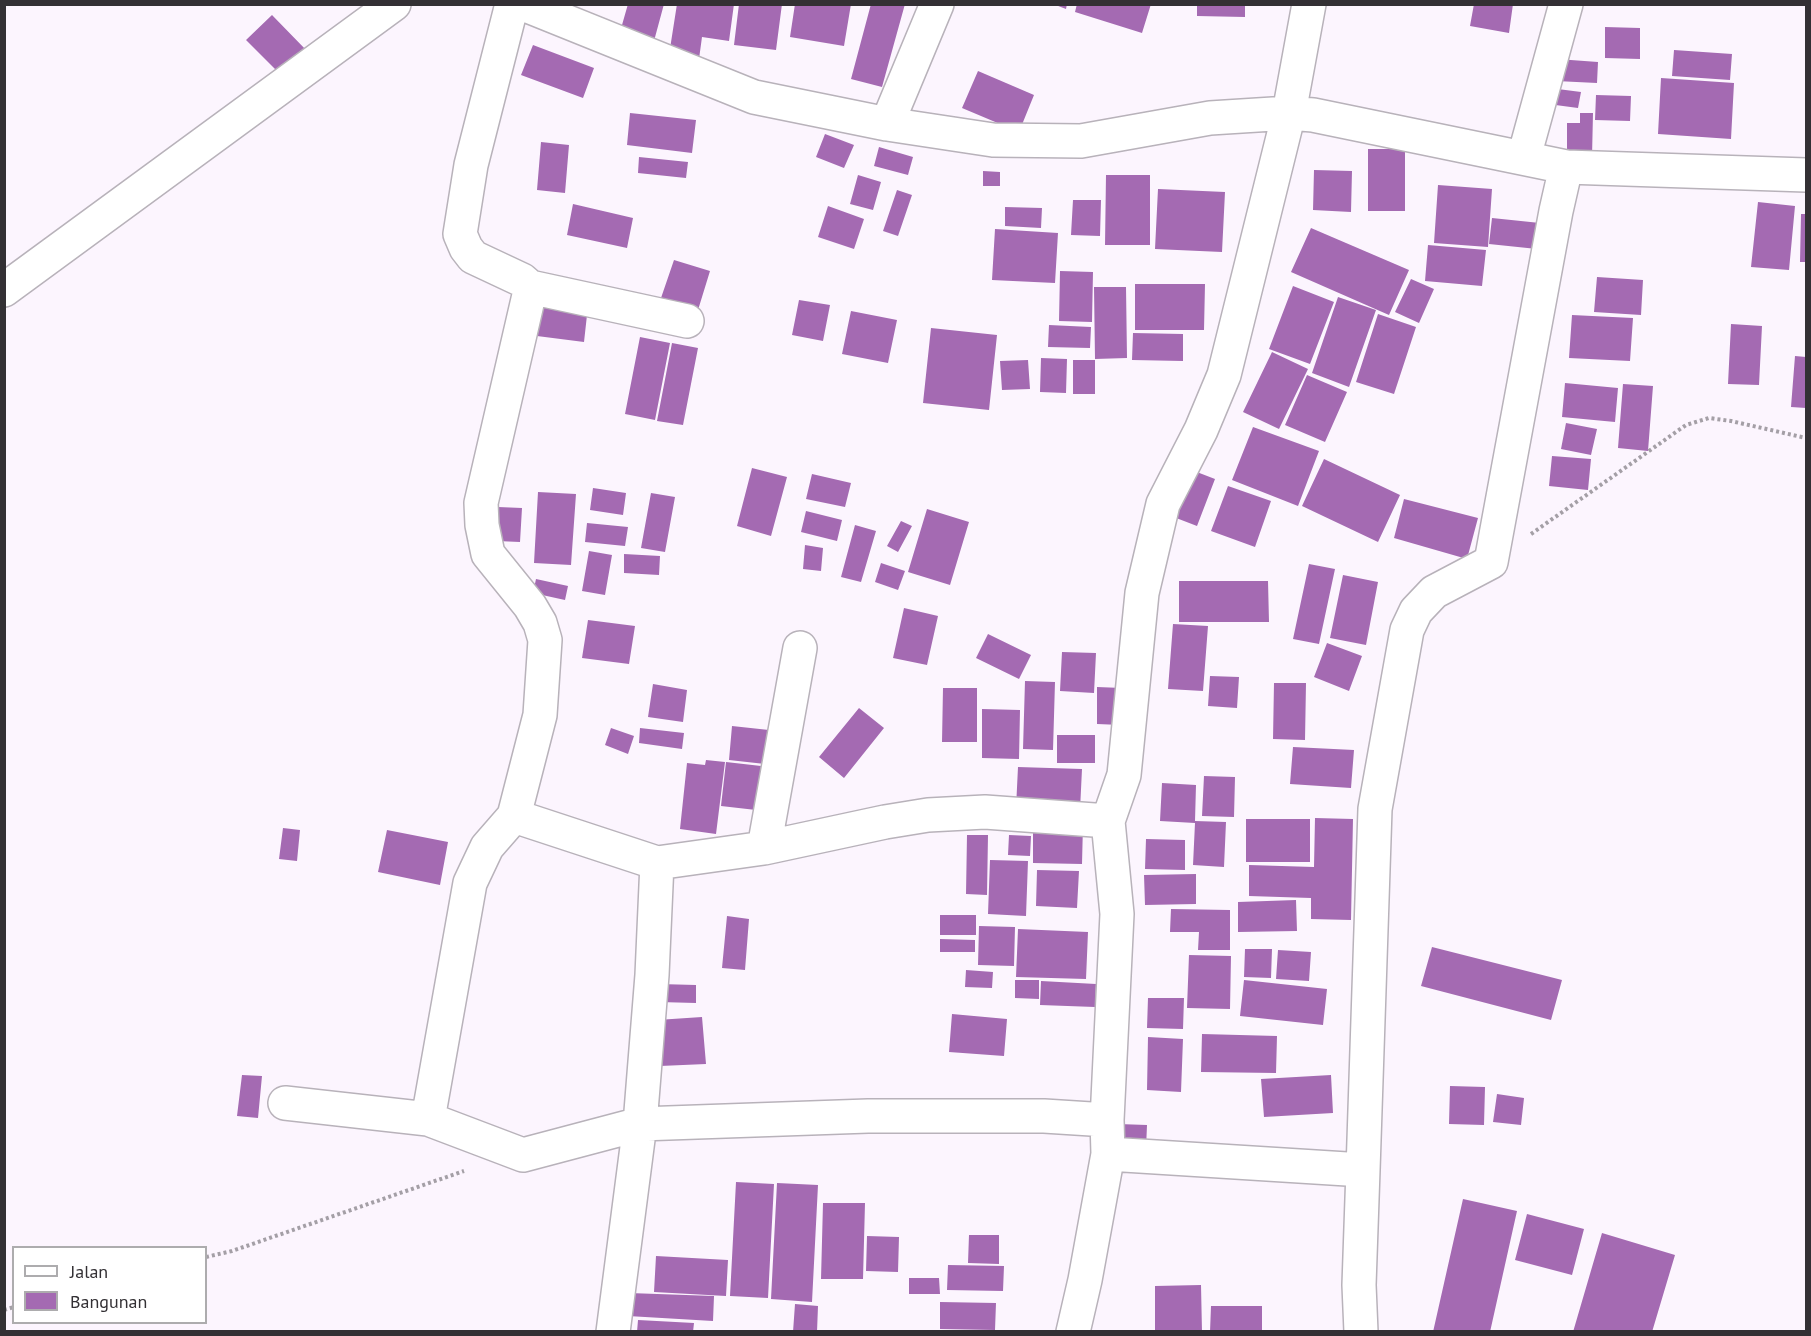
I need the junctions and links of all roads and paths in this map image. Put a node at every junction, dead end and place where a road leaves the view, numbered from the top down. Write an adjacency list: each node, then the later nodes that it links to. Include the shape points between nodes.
1 (394, 4): 13 (street)
2 (512, 4): 12 (street, via 471,165 460,234 473,257)
3 (523, 4): 8 (street, via 754,96)
4 (937, 4): 8 (street)
5 (1309, 4): 7 (street)
6 (1566, 4): 9 (street)
7 (1289, 113): 8 (street, via 1210,118 1081,141 993,140); 9 (street); 19 (street, via 1224,375 1202,430 1163,504 1142,593 1124,775)
8 (887, 124)
9 (1524, 157): 10 (street)
10 (1566, 167): 11 (street); 16 (street)
11 (1806, 175)
12 (530, 287): 14 (street); 18 (street, via 481,503 488,554 530,606 545,640 540,715)
13 (4, 290)
14 (687, 321)
15 (1806, 438): 16 (path, via 1709,418 1686,424)
16 (1491, 562): 28 (street, via 1434,592 1416,611 1407,630 1375,809)
17 (800, 648): 20 (street)
18 (514, 816): 21 (street); 23 (street, via 487,848 470,883)
19 (1108, 821): 20 (street, via 986,812 928,815); 24 (street, via 1117,914)
20 (764, 848): 21 (street)
21 (657, 863): 25 (street)
22 (285, 1103): 23 (street)
23 (428, 1119): 25 (street, via 523,1155)
24 (1107, 1120): 25 (street, via 868,1116); 26 (street)
25 (640, 1124): 30 (street)
26 (1108, 1154): 28 (street); 31 (street)
27 (471, 1169): 29 (path)
28 (1363, 1170): 32 (street)
29 (207, 1257)
30 (613, 1332)
31 (1073, 1332)
32 (1361, 1332)

